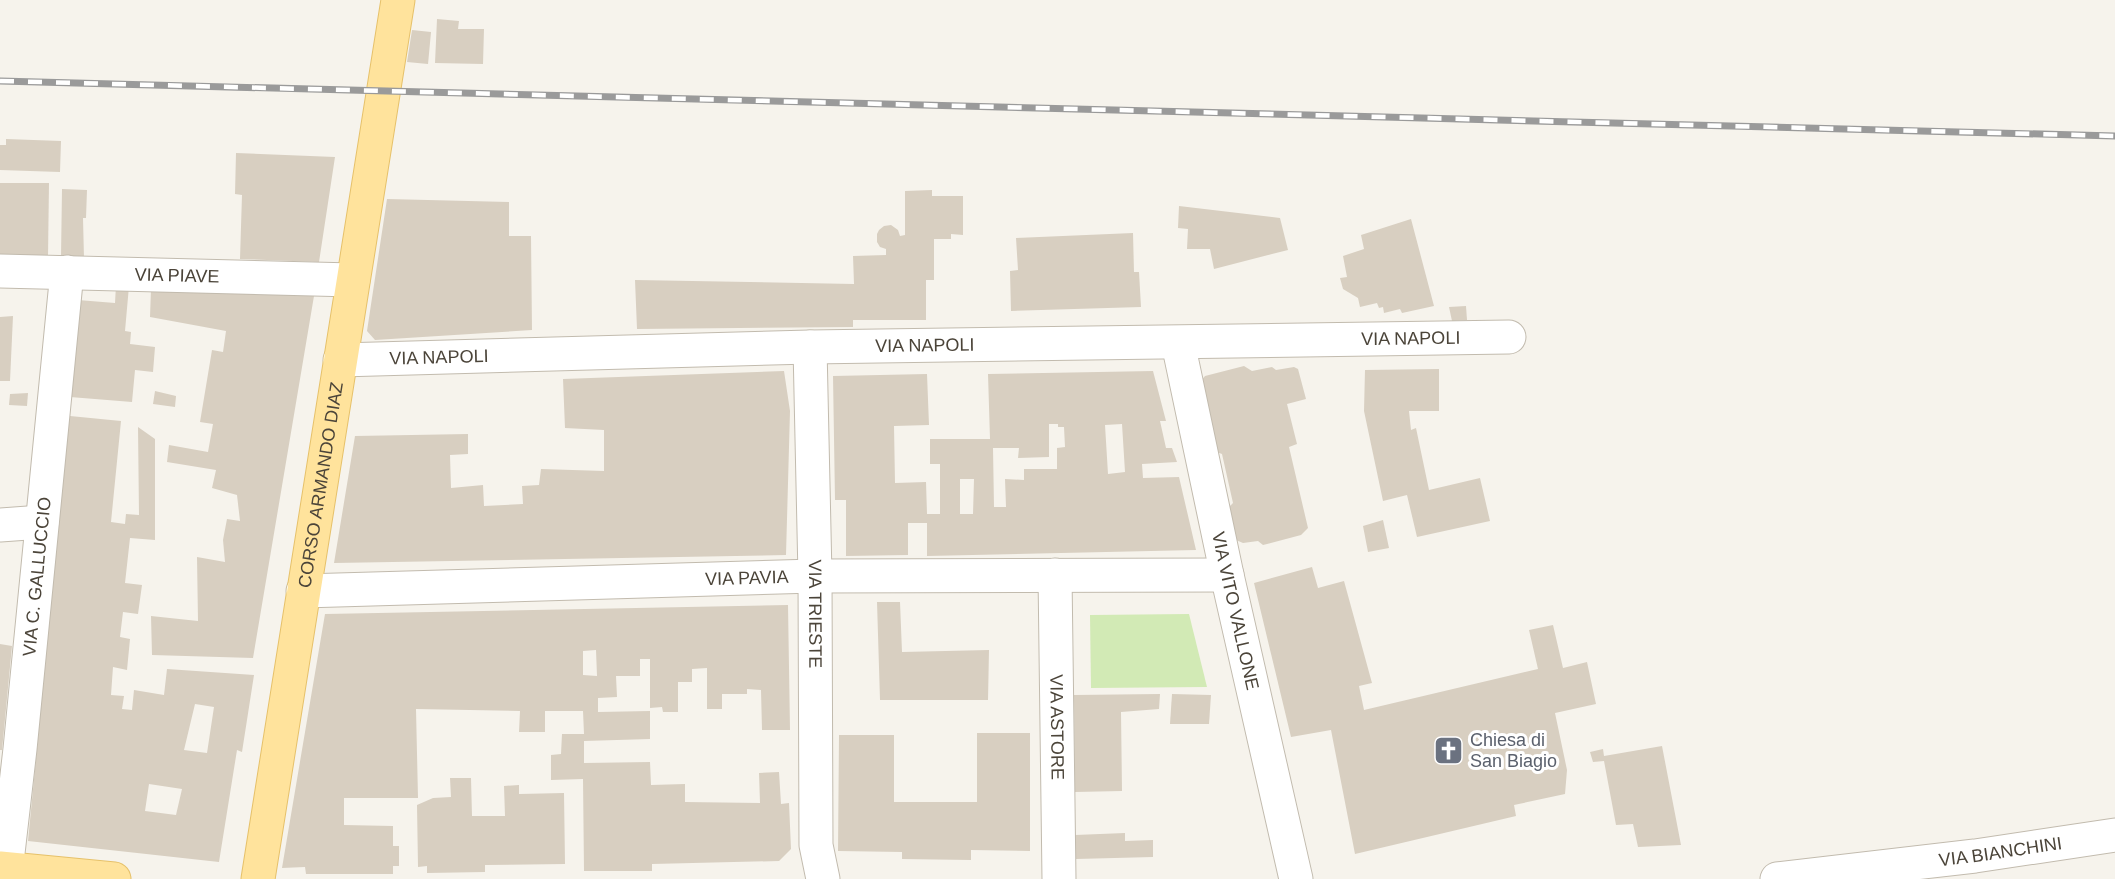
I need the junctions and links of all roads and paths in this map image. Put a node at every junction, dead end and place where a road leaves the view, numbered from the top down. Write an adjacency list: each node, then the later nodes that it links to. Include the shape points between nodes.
1 (398, 0): 4 (main road, CORSO ARMANDO DIAZ)
2 (0, 271): 3 (street, VIA PIAVE)
3 (67, 272): 4 (street, VIA PIAVE); 9 (street, VIA C. GALLUCCIO)
4 (353, 280): 8 (main road, CORSO ARMANDO DIAZ)
5 (1509, 337): 6 (street, VIA NAPOLI)
6 (1178, 343): 7 (street, VIA NAPOLI); 11 (street, VIA VITO VALLONE)
7 (810, 347): 8 (street, VIA NAPOLI); 13 (street, VIA TRIESTE)
8 (339, 360): 14 (main road, CORSO ARMANDO DIAZ)
9 (42, 522): 10 (street); 16 (street, VIA C. GALLUCCIO)
10 (0, 525)
11 (1227, 574): 12 (street, VIA PAVIA); 21 (street, VIA VITO VALLONE)
12 (1055, 575): 13 (street, VIA PAVIA); 20 (street, VIA ASTORE)
13 (814, 576): 14 (street, VIA PAVIA); 19 (street, VIA TRIESTE, via 816,845)
14 (303, 591): 18 (main road, CORSO ARMANDO DIAZ)
15 (2115, 835): 22 (street, VIA BIANCHINI)
16 (4, 872): 17 (main road)
17 (114, 879)
18 (258, 879)
19 (823, 879)
20 (1059, 879)
21 (1296, 879)
22 (1777, 879)

